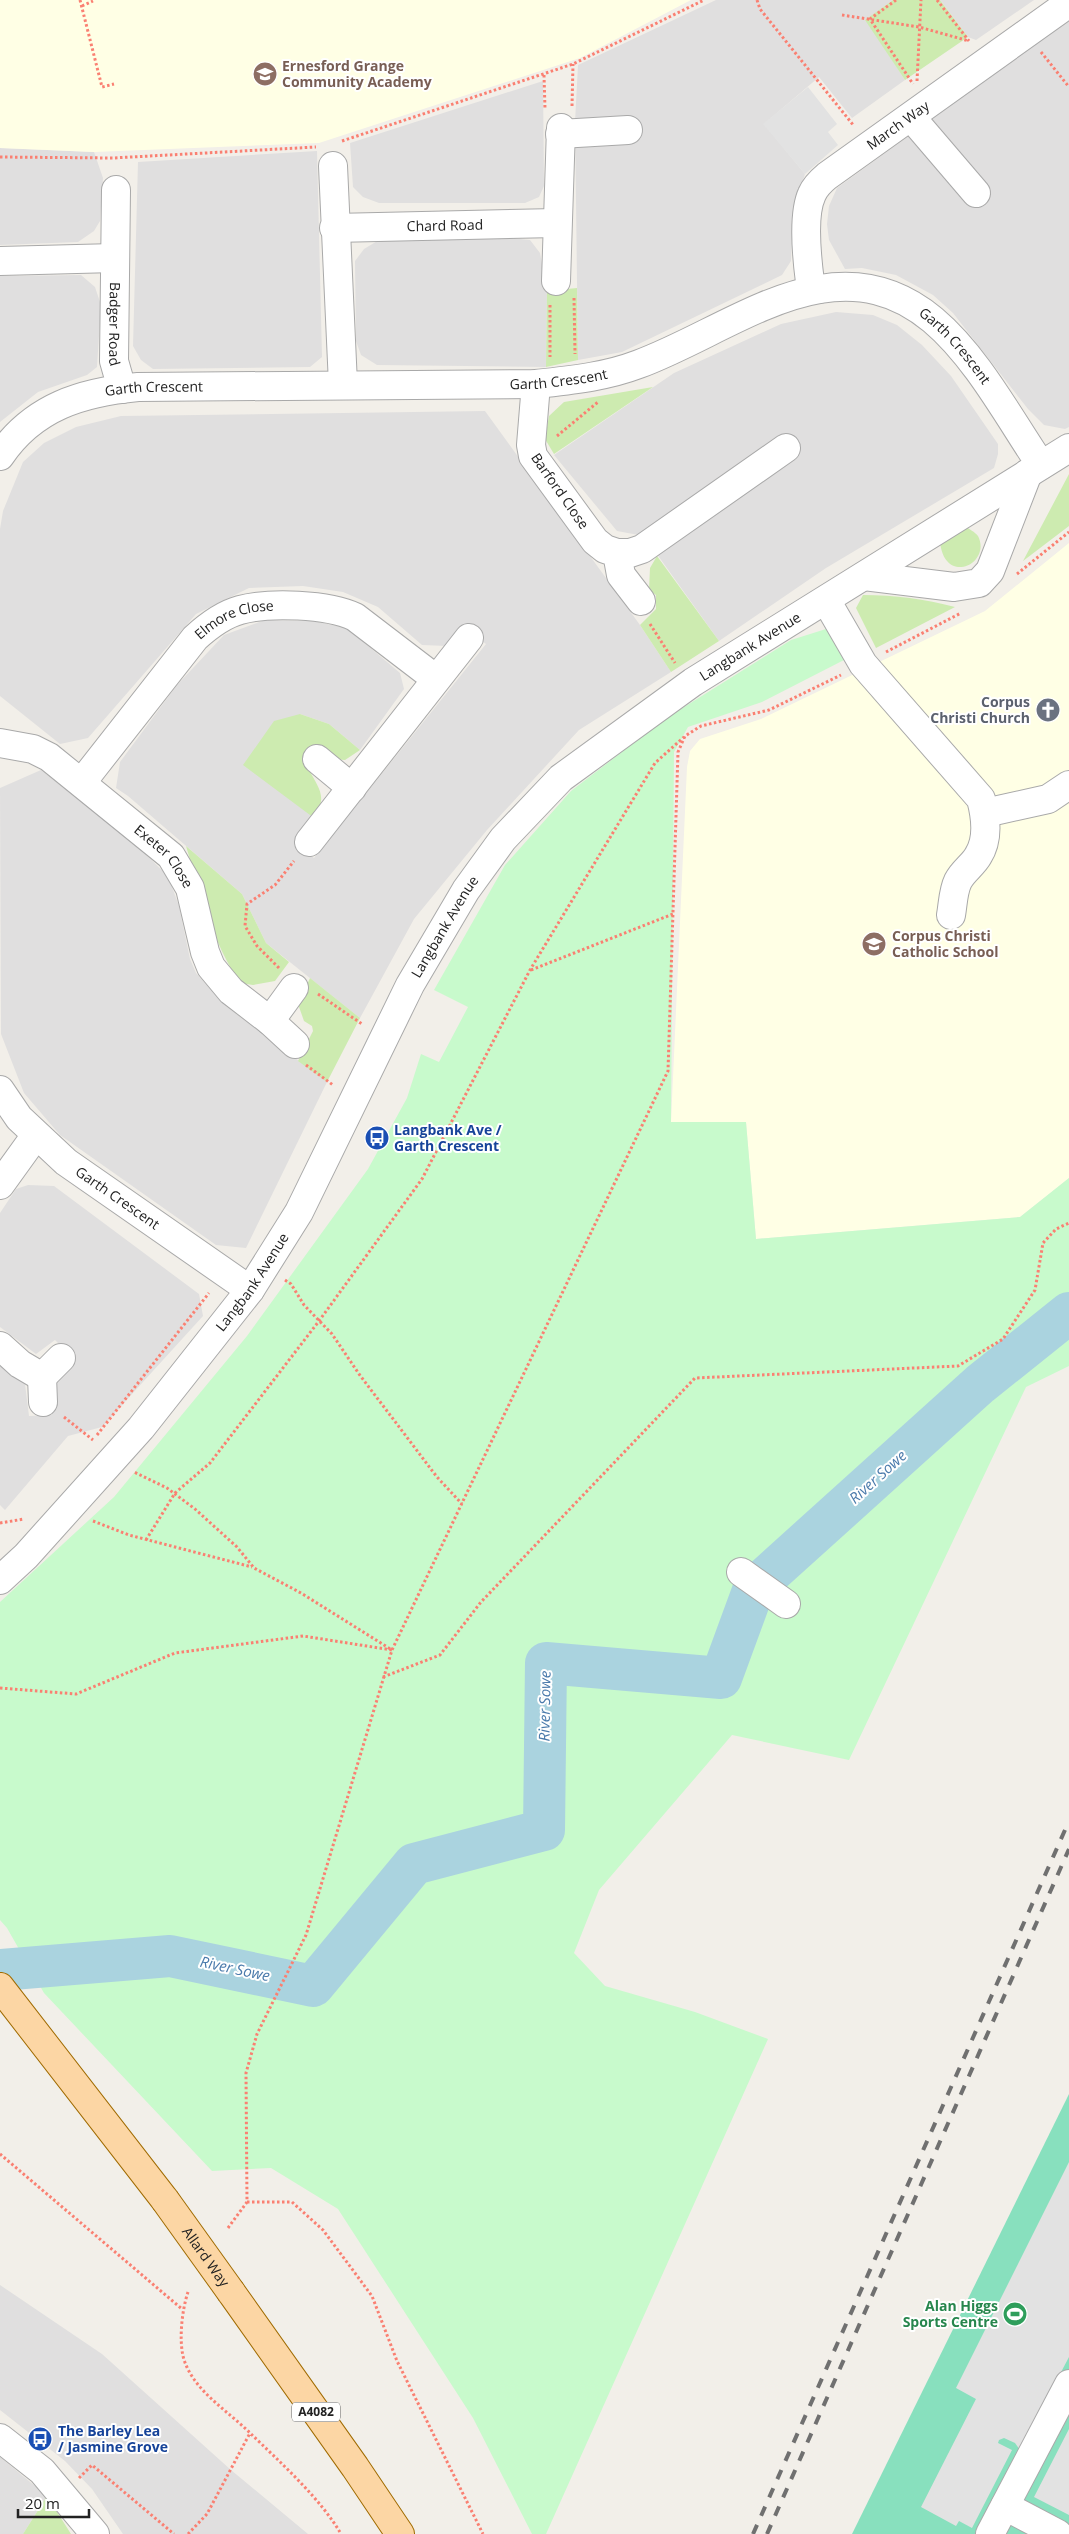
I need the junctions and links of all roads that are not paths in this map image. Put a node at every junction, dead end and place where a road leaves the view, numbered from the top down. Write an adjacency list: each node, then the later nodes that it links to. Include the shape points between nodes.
1 (1069, 3): 2 (street, March Way)
2 (911, 116): 6 (street); 12 (street, March Way, via 827,176 812,195 807,220 808,267 810,282)
3 (628, 130): 7 (street, via 560,131)
4 (330, 152): 8 (street)
5 (116, 190): 9 (street, Badger Road)
6 (976, 192)
7 (557, 223): 8 (street, Chard Road); 11 (street)
8 (334, 228): 14 (street)
9 (115, 258): 10 (street); 15 (street, Badger Road, via 114,361)
10 (0, 261)
11 (556, 281)
12 (819, 289): 13 (street, Garth Crescent, via 766,304 673,350 620,371); 19 (street, Garth Crescent, via 855,286 870,289 912,305 933,320 955,341 977,370)
13 (554, 382): 14 (street, Garth Crescent); 20 (street, Barford Close, via 531,445 534,456 595,540 605,549)
14 (343, 384): 15 (street, Garth Crescent)
15 (122, 389): 18 (street, Garth Crescent, via 88,396 43,413 24,426)
16 (786, 448): 20 (street, via 642,549)
17 (1069, 448): 19 (street, Langbank Avenue)
18 (0, 456)
19 (1035, 469): 21 (street, Langbank Avenue); 21 (street, via 990,571 979,583 954,587)
20 (617, 553): 23 (street, via 621,575)
21 (864, 576): 22 (street, Langbank Avenue)
22 (826, 600): 31 (street, via 863,664 981,799); 40 (street, Langbank Avenue, via 693,682 561,778 503,839 466,890 410,985 299,1212)
23 (641, 601)
24 (468, 638): 25 (street)
25 (436, 680): 28 (street, Elmore Close, via 346,613 280,606 241,610 210,624 194,638); 30 (street)
26 (0, 743): 28 (street, Exeter Close, via 42,752)
27 (317, 758): 30 (street)
28 (82, 782): 35 (street, Exeter Close, via 171,856 190,888 204,952 211,967 231,991)
29 (1069, 785): 31 (street, via 1048,799)
30 (352, 788): 32 (street)
31 (985, 813): 33 (street, via 985,839 979,856 954,891)
32 (309, 842)
33 (951, 915)
34 (294, 988): 35 (street)
35 (270, 1022): 36 (street, Exeter Close)
36 (294, 1044)
37 (0, 1090): 38 (street, Garth Crescent)
38 (36, 1135): 39 (street); 40 (street, Garth Crescent, via 66,1162)
39 (0, 1185)
40 (250, 1290): 44 (street, Langbank Avenue, via 141,1428 26,1556)
41 (0, 1346): 42 (street, via 43,1389)
42 (61, 1358)
43 (741, 1572): 45 (street)
44 (0, 1580)
45 (786, 1604)
46 (0, 1987): 51 (main road, Allard Way / A4082, bridge, via 165,2200 356,2466)
47 (1069, 2384): 49 (street)
48 (0, 2438): 50 (street, via 42,2471)
49 (1005, 2506): 52 (street); 53 (street)
50 (95, 2534)
51 (400, 2534)
52 (990, 2534)
53 (1058, 2534)

